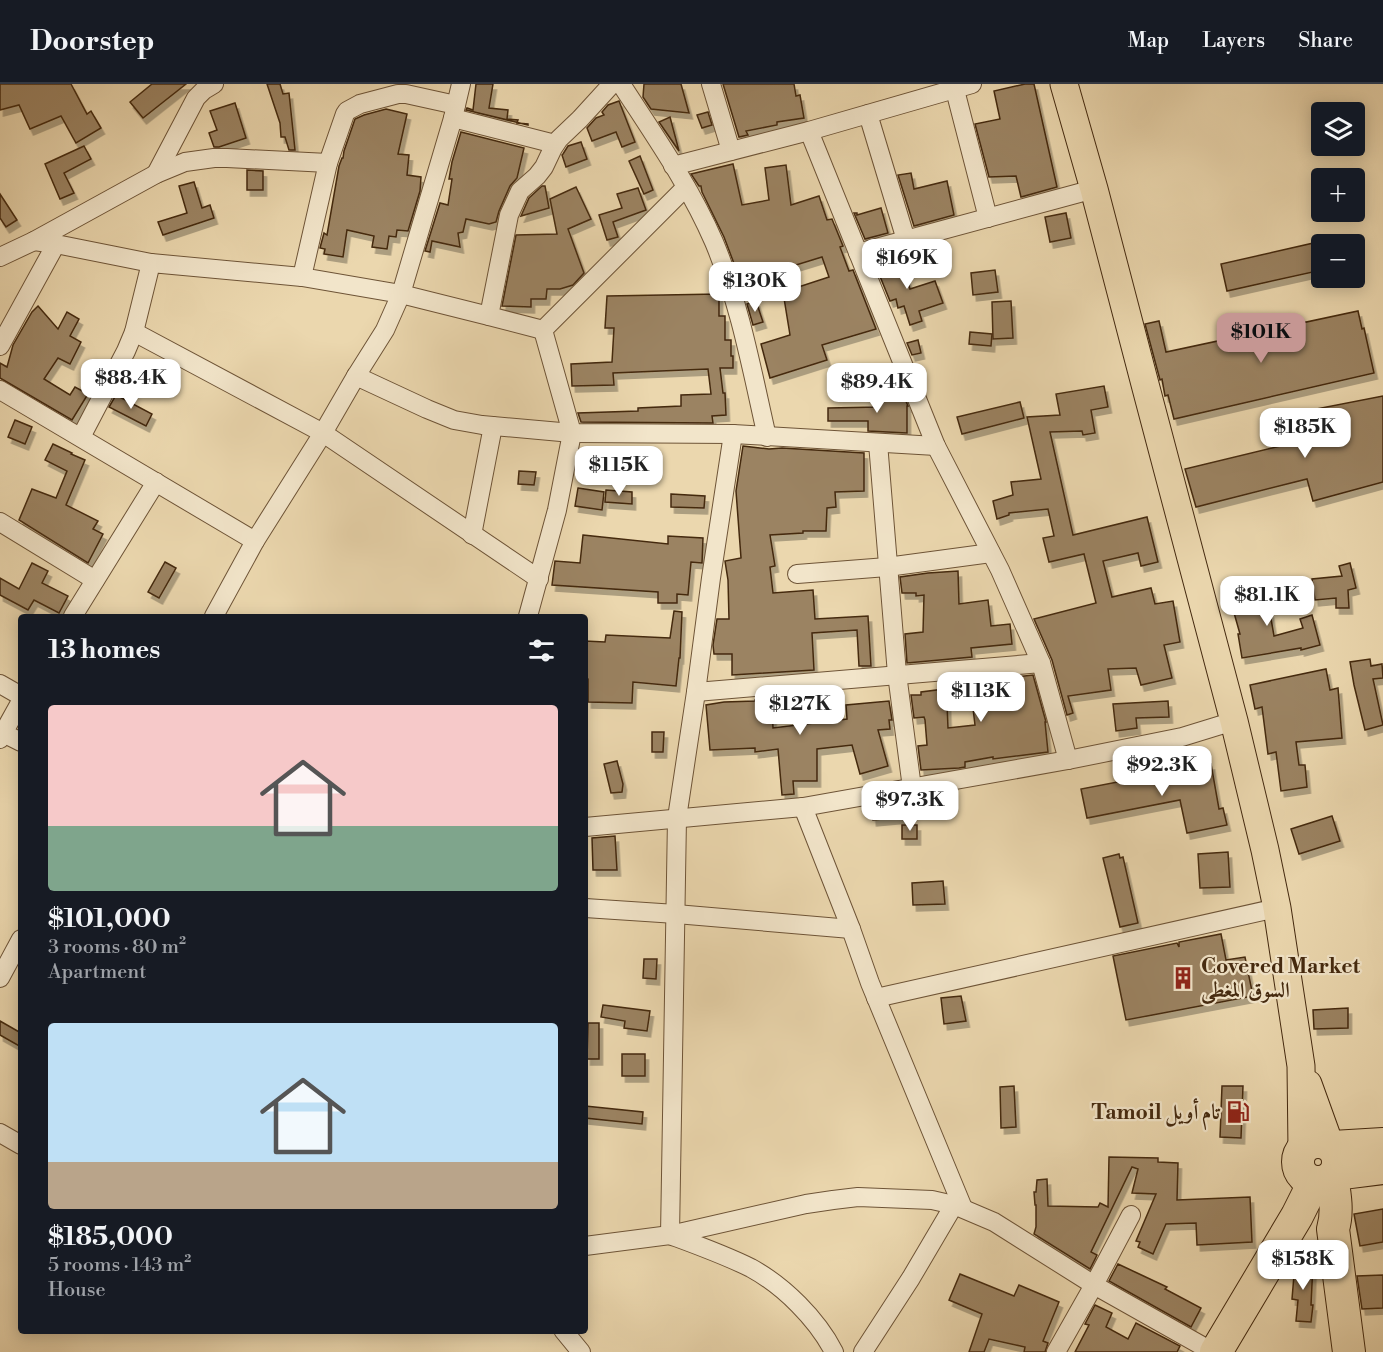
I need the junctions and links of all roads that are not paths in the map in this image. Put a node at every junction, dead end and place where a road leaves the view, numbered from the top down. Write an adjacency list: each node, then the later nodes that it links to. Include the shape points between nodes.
1 (214, 84): 15 (street, via 196,98)
2 (461, 84): 8 (street)
3 (612, 84): 11 (street)
4 (621, 84): 14 (street)
5 (711, 84): 12 (street)
6 (1064, 84): 17 (main road)
7 (963, 87): 9 (street); 18 (street)
8 (454, 112): 11 (street); 13 (street, via 406,94 360,104 345,114); 26 (street)
9 (868, 114): 10 (street); 19 (street)
10 (809, 131): 12 (street); 22 (street)
11 (555, 144): 27 (street, via 544,167 520,191 511,210)
12 (731, 151): 14 (street)
13 (328, 163): 15 (street, via 214,158 185,162); 25 (street)
14 (674, 166): 16 (street)
15 (156, 174): 20 (street)
16 (686, 187): 28 (street); 38 (street, via 713,241 735,299)
17 (1094, 189): 18 (street); 59 (main road)
18 (988, 218): 19 (street)
19 (906, 240): 22 (street)
20 (34, 241): 21 (street); 23 (street)
21 (56, 244): 24 (street); 30 (street)
22 (858, 253): 40 (street)
23 (0, 256)
24 (151, 263): 25 (street); 29 (street)
25 (302, 277): 26 (street)
26 (401, 294): 27 (street); 31 (street, via 385,330)
27 (489, 316): 28 (street)
28 (543, 330): 35 (street)
29 (134, 332): 34 (street); 37 (street)
30 (0, 346)
31 (356, 376): 33 (street, via 454,420); 34 (street)
32 (2, 395): 37 (street)
33 (493, 426): 35 (street); 43 (street)
34 (323, 433): 43 (street); 44 (street)
35 (572, 433): 36 (street); 48 (street)
36 (733, 434): 38 (street); 56 (street)
37 (81, 437): 41 (street)
38 (767, 437): 39 (street)
39 (878, 442): 40 (street); 46 (street)
40 (936, 446): 45 (street)
41 (156, 482): 44 (street); 49 (street)
42 (0, 522): 49 (street)
43 (472, 535): 48 (street)
44 (255, 541): 51 (street)
45 (991, 553): 46 (street); 53 (street)
46 (887, 567): 47 (street); 54 (street)
47 (797, 574)
48 (539, 579): 52 (street)
49 (95, 580): 50 (street)
50 (74, 614)
51 (215, 614)
52 (529, 614)
53 (1041, 663): 54 (street); 62 (street)
54 (897, 674): 56 (street); 63 (street)
55 (0, 684): 57 (street)
56 (696, 692): 65 (street)
57 (18, 694)
58 (18, 707): 60 (street)
59 (1234, 721): 62 (street, via 1182,737); 68 (main road)
60 (2, 736): 61 (street)
61 (18, 741)
62 (1068, 760): 63 (street)
63 (912, 788): 64 (street)
64 (803, 807): 65 (street); 70 (street)
65 (677, 818): 66 (street); 69 (street)
66 (588, 827)
67 (588, 908): 69 (street)
68 (1277, 908): 73 (street); 77 (main road)
69 (676, 914): 70 (street); 81 (street)
70 (851, 929): 73 (street)
71 (14, 950): 72 (street)
72 (0, 978)
73 (876, 998): 79 (street)
74 (0, 1133): 75 (street)
75 (18, 1143)
76 (1383, 1144): 77 (highway)
77 (1320, 1166): 78 (highway); 89 (highway, via 1297,1216); 90 (highway, via 1324,1218 1333,1229)
78 (1383, 1168)
79 (958, 1207): 81 (street, via 932,1200 858,1197 806,1204); 83 (street, via 994,1222); 87 (street)
80 (1131, 1215): 83 (street)
81 (670, 1235): 82 (street); 86 (street, via 737,1262 770,1281 803,1309)
82 (588, 1246)
83 (1094, 1285): 88 (street); 89 (street)
84 (566, 1334): 85 (street)
85 (581, 1352)
86 (834, 1352)
87 (863, 1352)
88 (1056, 1352)
89 (1214, 1352)
90 (1349, 1352)

